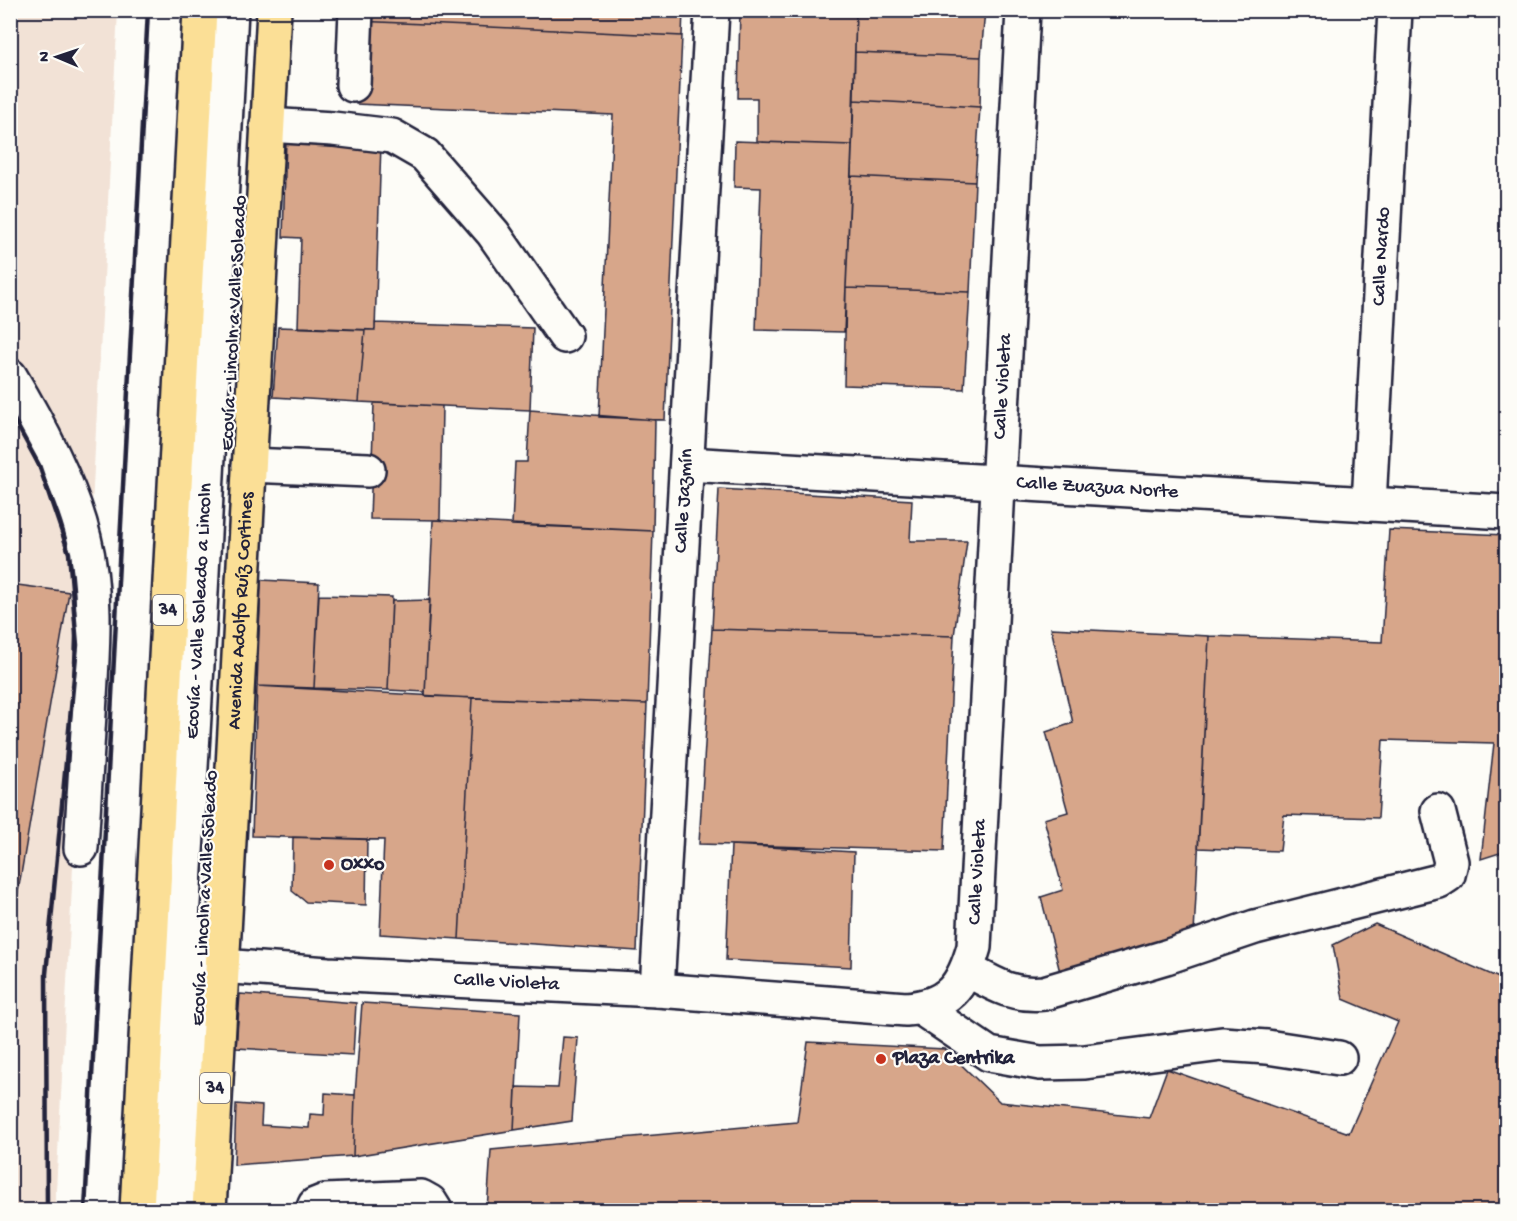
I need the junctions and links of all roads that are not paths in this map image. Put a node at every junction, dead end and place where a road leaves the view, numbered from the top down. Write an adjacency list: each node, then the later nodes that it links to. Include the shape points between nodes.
1 (200, 10): 28 (main road, 34)
2 (231, 10): 11 (street, Ecovía - Valle Soleado a Lincoln)
3 (250, 10): 11 (street, Ecovía - Lincoln a Valle Soleado)
4 (274, 10): 10 (main road, Avenida Adolfo Ruíz Cortines / 34)
5 (356, 10): 9 (street)
6 (712, 10): 14 (street, Calle Jazmín)
7 (1023, 10): 17 (street, Calle Violeta)
8 (1395, 10): 18 (street, Calle Nardo)
9 (353, 85)
10 (267, 125): 12 (street, via 392,136 425,155 494,233); 15 (main road, Avenida Adolfo Ruíz Cortines / 34)
11 (233, 179): 29 (street, Ecovía - Valle Soleado a Lincoln); 30 (street, Ecovía - Lincoln a Valle Soleado)
12 (565, 336)
13 (10, 376): 21 (street, via 30,409 71,498 84,537 92,582 94,628)
14 (687, 464): 17 (street, Calle Zuazua Norte); 24 (street, Calle Jazmín)
15 (249, 465): 16 (street); 22 (main road, Avenida Adolfo Ruíz Cortines / 34)
16 (368, 470)
17 (998, 481): 18 (street, Calle Zuazua Norte); 23 (street, Calle Violeta, via 974,947)
18 (1370, 504): 19 (street, Calle Zuazua Norte)
19 (1506, 512)
20 (1437, 811): 23 (street, via 1451,862 1448,874 1439,881 1255,927 1044,993 1011,992)
21 (81, 848)
22 (221, 966): 24 (street, Calle Violeta); 31 (main road, Avenida Adolfo Ruíz Cortines / 34)
23 (968, 970): 25 (street, Calle Violeta, via 956,990)
24 (657, 990): 25 (street, Calle Violeta)
25 (921, 1008): 26 (street, via 989,1054 1040,1063 1085,1062 1222,1044)
26 (1339, 1058)
27 (385, 1205): 32 (street, via 324,1200); 33 (street, via 421,1197)
28 (137, 1210)
29 (165, 1210)
30 (189, 1210)
31 (209, 1210)
32 (313, 1210)
33 (435, 1210)

